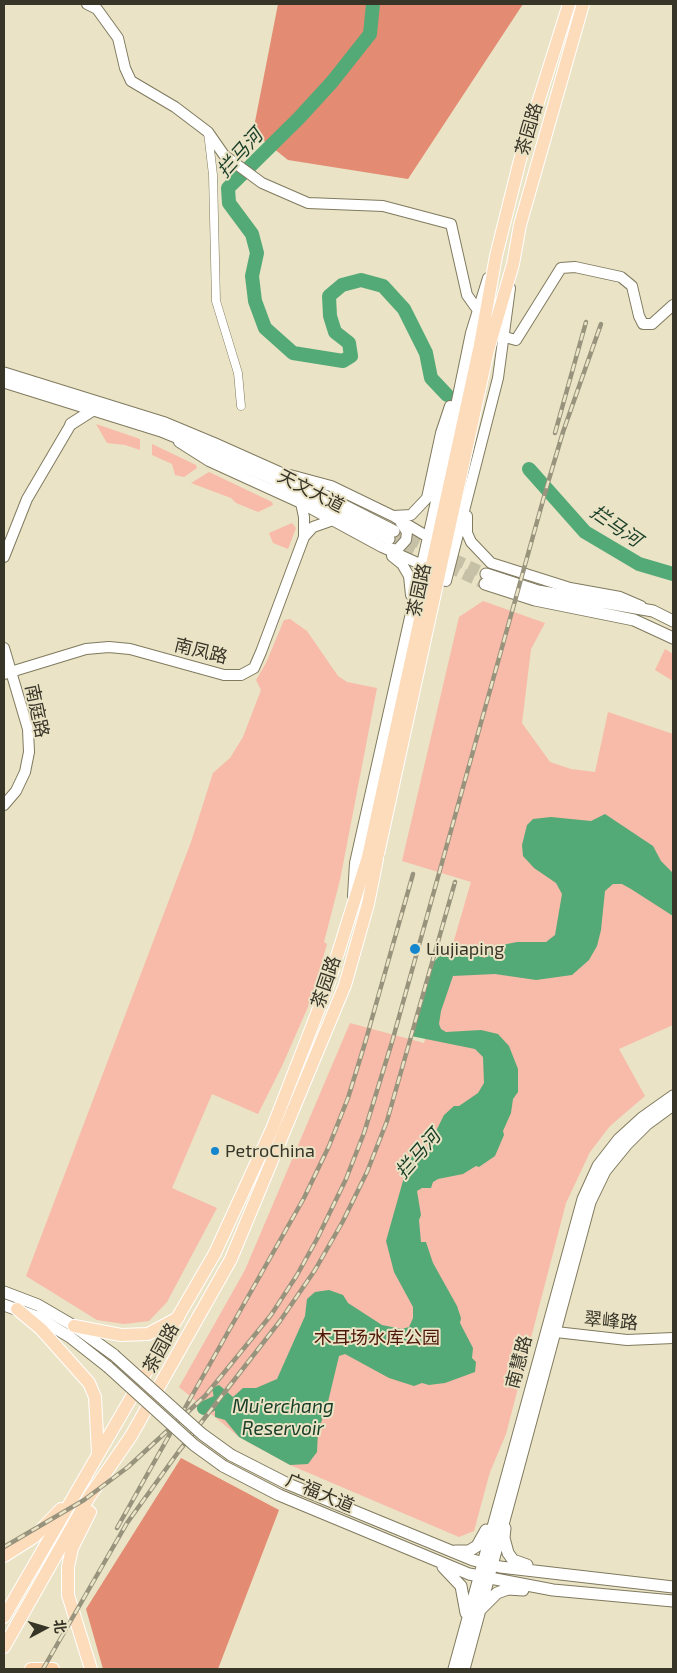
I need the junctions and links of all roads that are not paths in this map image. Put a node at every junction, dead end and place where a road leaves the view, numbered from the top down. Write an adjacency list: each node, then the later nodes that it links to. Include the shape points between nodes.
1 (87, 4): 4 (street, via 97,9 118,38 131,81 175,107)
2 (569, 4): 5 (main road, 茶园路, via 520,160)
3 (583, 4): 6 (main road, 茶园路, via 520,225)
4 (208, 132): 8 (street, via 224,155 262,183 308,203 383,206 451,224 467,295); 15 (street, via 213,175 216,301 238,374)
5 (496, 256): 8 (street, 茶园路); 10 (main road, 茶园路)
6 (513, 264): 9 (street, 茶园路); 10 (main road, 茶园路)
7 (673, 305): 9 (street, via 652,324 643,324 632,286 621,277 575,267 561,268 516,340)
8 (477, 309): 11 (street, 茶园路)
9 (505, 337): 21 (street, 茶园路)
10 (484, 347): 39 (main road, 茶园路, bridge)
11 (463, 372): 20 (street, 茶园路); 23 (street, via 441,433 427,498 411,514)
12 (4, 373): 19 (main road, 天文大道, via 165,423)
13 (4, 382): 14 (main road, 天文大道)
14 (64, 401): 16 (main road, 天文大道); 17 (main road)
15 (241, 406)
16 (93, 410): 17 (main road); 18 (main road, 天文大道)
17 (71, 424): 29 (street, via 27,499)
18 (161, 431): 22 (street, 天文大道, via 209,461); 27 (main road, 天文大道, via 273,479)
19 (278, 472): 23 (street, 天文大道, via 331,486); 27 (main road, 天文大道)
20 (439, 488): 21 (street, via 442,505 447,509 460,508); 26 (street, 茶园路)
21 (468, 497): 28 (street, 茶园路); 31 (street, via 467,533)
22 (301, 503): 24 (street, 天文大道); 25 (street)
23 (393, 516): 26 (street, 天文大道); 27 (street, via 404,525 406,540 397,550)
24 (332, 520): 25 (street, via 313,527); 27 (street, 天文大道)
25 (304, 537): 37 (street, 南凤路, via 262,652 254,668 241,675 224,675 130,649 109,647 86,649)
26 (428, 537): 28 (street, 天文大道); 30 (street, 茶园路)
27 (388, 539): 30 (street, 天文大道); 33 (street, via 409,576)
28 (454, 550): 32 (street, 茶园路)
29 (4, 557)
30 (420, 564): 32 (street, 天文大道); 33 (street, 茶园路)
31 (487, 574): 34 (main road, via 538,591 653,611); 35 (main road, via 535,600 634,620)
32 (446, 581)
33 (410, 615): 40 (street, 茶园路, via 355,863)
34 (673, 621)
35 (673, 638)
36 (4, 648): 37 (street, 南庭路)
37 (8, 673): 38 (street, 南庭路, via 28,729 29,752 25,772 16,791)
38 (4, 805)
39 (372, 858): 40 (main road, 茶园路); 50 (main road, 茶园路, via 368,904 340,999 231,1259)
40 (352, 903): 46 (main road, 茶园路, via 329,982 272,1129 214,1253)
41 (673, 1096): 48 (main road, 南慧路, via 642,1118 598,1166 583,1199)
42 (673, 1105): 48 (main road, 南慧路, via 647,1124 605,1172 590,1202)
43 (4, 1292): 47 (main road, 广福大道, via 38,1305)
44 (4, 1305): 45 (main road, 广福大道)
45 (17, 1309): 51 (main road, via 41,1329 89,1383 96,1397); 57 (main road, 广福大道, bridge, via 37,1316 70,1337 108,1366 194,1445 223,1466 279,1495)
46 (178, 1318): 47 (main road, via 148,1334 121,1335); 51 (main road, 茶园路)
47 (74, 1326): 55 (main road, 广福大道, bridge, via 114,1355 202,1434 231,1455 286,1484)
48 (550, 1332): 49 (street, 翠峰路, via 627,1340); 52 (main road, 南慧路); 54 (main road, 南慧路)
49 (673, 1338)
50 (131, 1436): 67 (main road, 茶园路, via 89,1498); 70 (main road, via 79,1533 68,1567 68,1595)
51 (98, 1453): 53 (main road, 茶园路)
52 (511, 1458): 55 (main road, via 480,1542 469,1551); 58 (main road, 南慧路)
53 (75, 1494): 56 (main road, via 34,1537); 65 (main road, 茶园路)
54 (510, 1496): 58 (main road, 南慧路); 59 (main road, via 504,1538 508,1553 513,1560)
55 (440, 1548): 58 (main road, 广福大道)
56 (4, 1556)
57 (438, 1562): 60 (main road, 广福大道); 66 (main road, via 461,1586)
58 (487, 1564): 59 (main road, 广福大道); 60 (main road, 南慧路)
59 (555, 1574): 61 (main road, 广福大道)
60 (483, 1577): 62 (main road, 广福大道); 64 (main road, 南慧路); 66 (main road, 南慧路)
61 (673, 1587)
62 (553, 1590): 63 (main road, 广福大道); 64 (main road, via 496,1593)
63 (673, 1601)
64 (478, 1612): 72 (main road, 南慧路)
65 (4, 1617)
66 (466, 1620): 71 (main road, 南慧路)
67 (4, 1647)
68 (31, 1669): 69 (highway)
69 (53, 1669)
70 (91, 1669)
71 (454, 1669)
72 (464, 1669)

